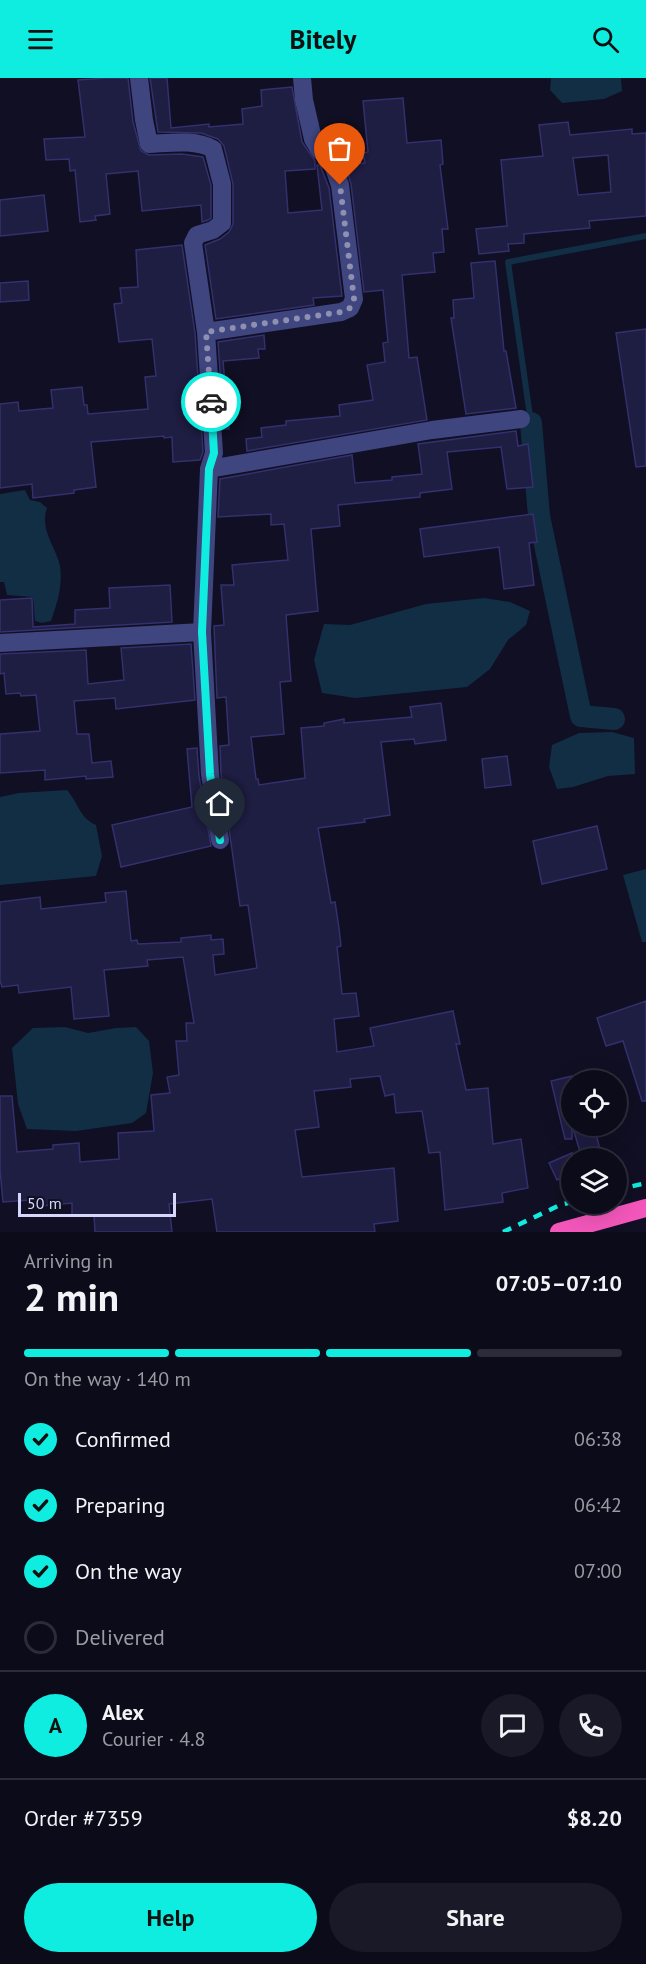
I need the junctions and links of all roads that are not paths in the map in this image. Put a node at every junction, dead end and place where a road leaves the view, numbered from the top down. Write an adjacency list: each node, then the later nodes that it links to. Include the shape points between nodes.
1 (139, 78): 3 (street, via 149,144 205,145 213,149 222,184 222,223 197,235 193,243)
2 (302, 78): 3 (street, via 313,139 320,151 332,159 340,185 354,299 350,308 341,312)
3 (206, 332): 5 (street, via 214,453)
4 (521, 419): 5 (street, via 432,430)
5 (209, 469): 6 (street)
6 (202, 632): 7 (street); 8 (street, via 210,774)
7 (0, 643)
8 (220, 840)
9 (646, 1208): 10 (highway)
10 (559, 1232)

